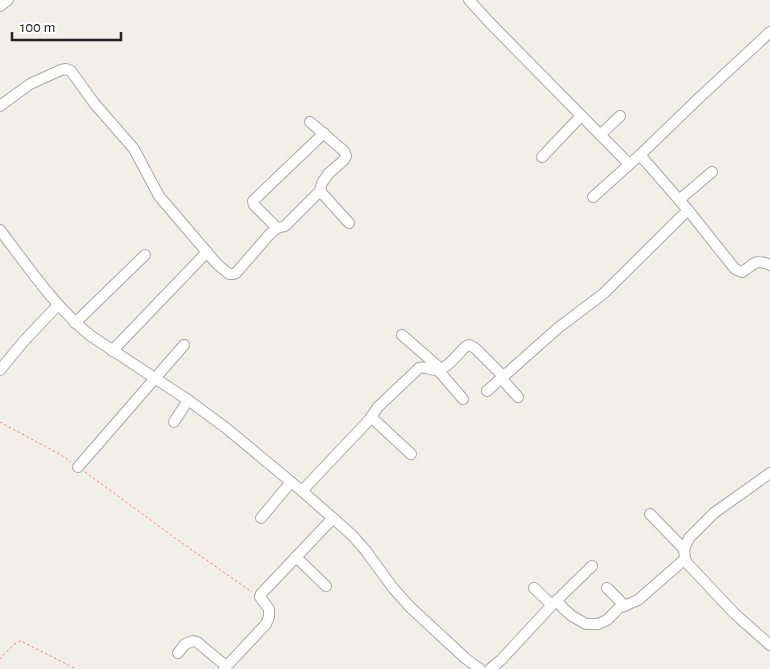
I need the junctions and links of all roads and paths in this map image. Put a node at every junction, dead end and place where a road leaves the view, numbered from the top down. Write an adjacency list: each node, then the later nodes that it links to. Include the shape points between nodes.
1 (8, 0): 3 (street)
2 (469, 0): 6 (street)
3 (0, 6)
4 (770, 32): 11 (street)
5 (0, 106): 22 (street, via 30,84 61,70 71,71 134,149 159,196)
6 (581, 116): 10 (street); 12 (street)
7 (620, 116): 10 (street)
8 (310, 122): 9 (street)
9 (324, 133): 15 (street, via 346,156 328,174); 20 (street, via 253,201)
10 (600, 136): 13 (street)
11 (640, 155): 13 (street); 17 (street)
12 (542, 157)
13 (629, 164): 16 (street)
14 (712, 172): 17 (street)
15 (320, 191): 19 (street); 20 (street, via 285,226)
16 (593, 197)
17 (679, 200): 18 (street)
18 (688, 210): 24 (street, via 739,272 759,261); 32 (street, via 603,294)
19 (350, 223)
20 (277, 228): 22 (street, via 236,273 229,274)
21 (0, 230): 25 (street)
22 (208, 252): 29 (street)
23 (145, 255): 26 (street)
24 (770, 265)
25 (58, 305): 26 (street); 30 (street)
26 (75, 323): 29 (street)
27 (402, 336): 31 (street)
28 (184, 344): 33 (street)
29 (112, 351): 33 (street)
30 (0, 370)
31 (439, 370): 32 (street, via 469,345); 36 (street); 38 (street, via 419,368)
32 (502, 377): 34 (street); 35 (street)
33 (155, 379): 37 (street); 42 (street)
34 (486, 391)
35 (518, 396)
36 (463, 399)
37 (188, 400): 40 (street); 44 (street)
38 (371, 417): 41 (street); 45 (street)
39 (0, 422): 42 (path)
40 (174, 422)
41 (411, 454)
42 (78, 467): 55 (path)
43 (770, 474): 49 (street, via 714,513 689,538)
44 (291, 482): 45 (street); 47 (street)
45 (302, 491): 48 (street)
46 (650, 514): 49 (street)
47 (261, 518)
48 (333, 518): 50 (street); 62 (street, via 366,551 410,607)
49 (685, 554): 57 (street, via 645,594); 58 (street, via 690,566 730,609)
50 (296, 557): 52 (street); 55 (street)
51 (592, 566): 56 (street)
52 (326, 586)
53 (534, 588): 56 (street)
54 (607, 588): 57 (street)
55 (260, 597): 61 (street, via 269,609 266,624)
56 (554, 603): 57 (street, via 586,624 607,620); 64 (street)
57 (625, 606)
58 (770, 645)
59 (178, 654): 61 (street, via 186,644 197,642)
60 (0, 659): 63 (path, via 21,641)
61 (225, 668)
62 (477, 668)
63 (76, 669)
64 (490, 669)

